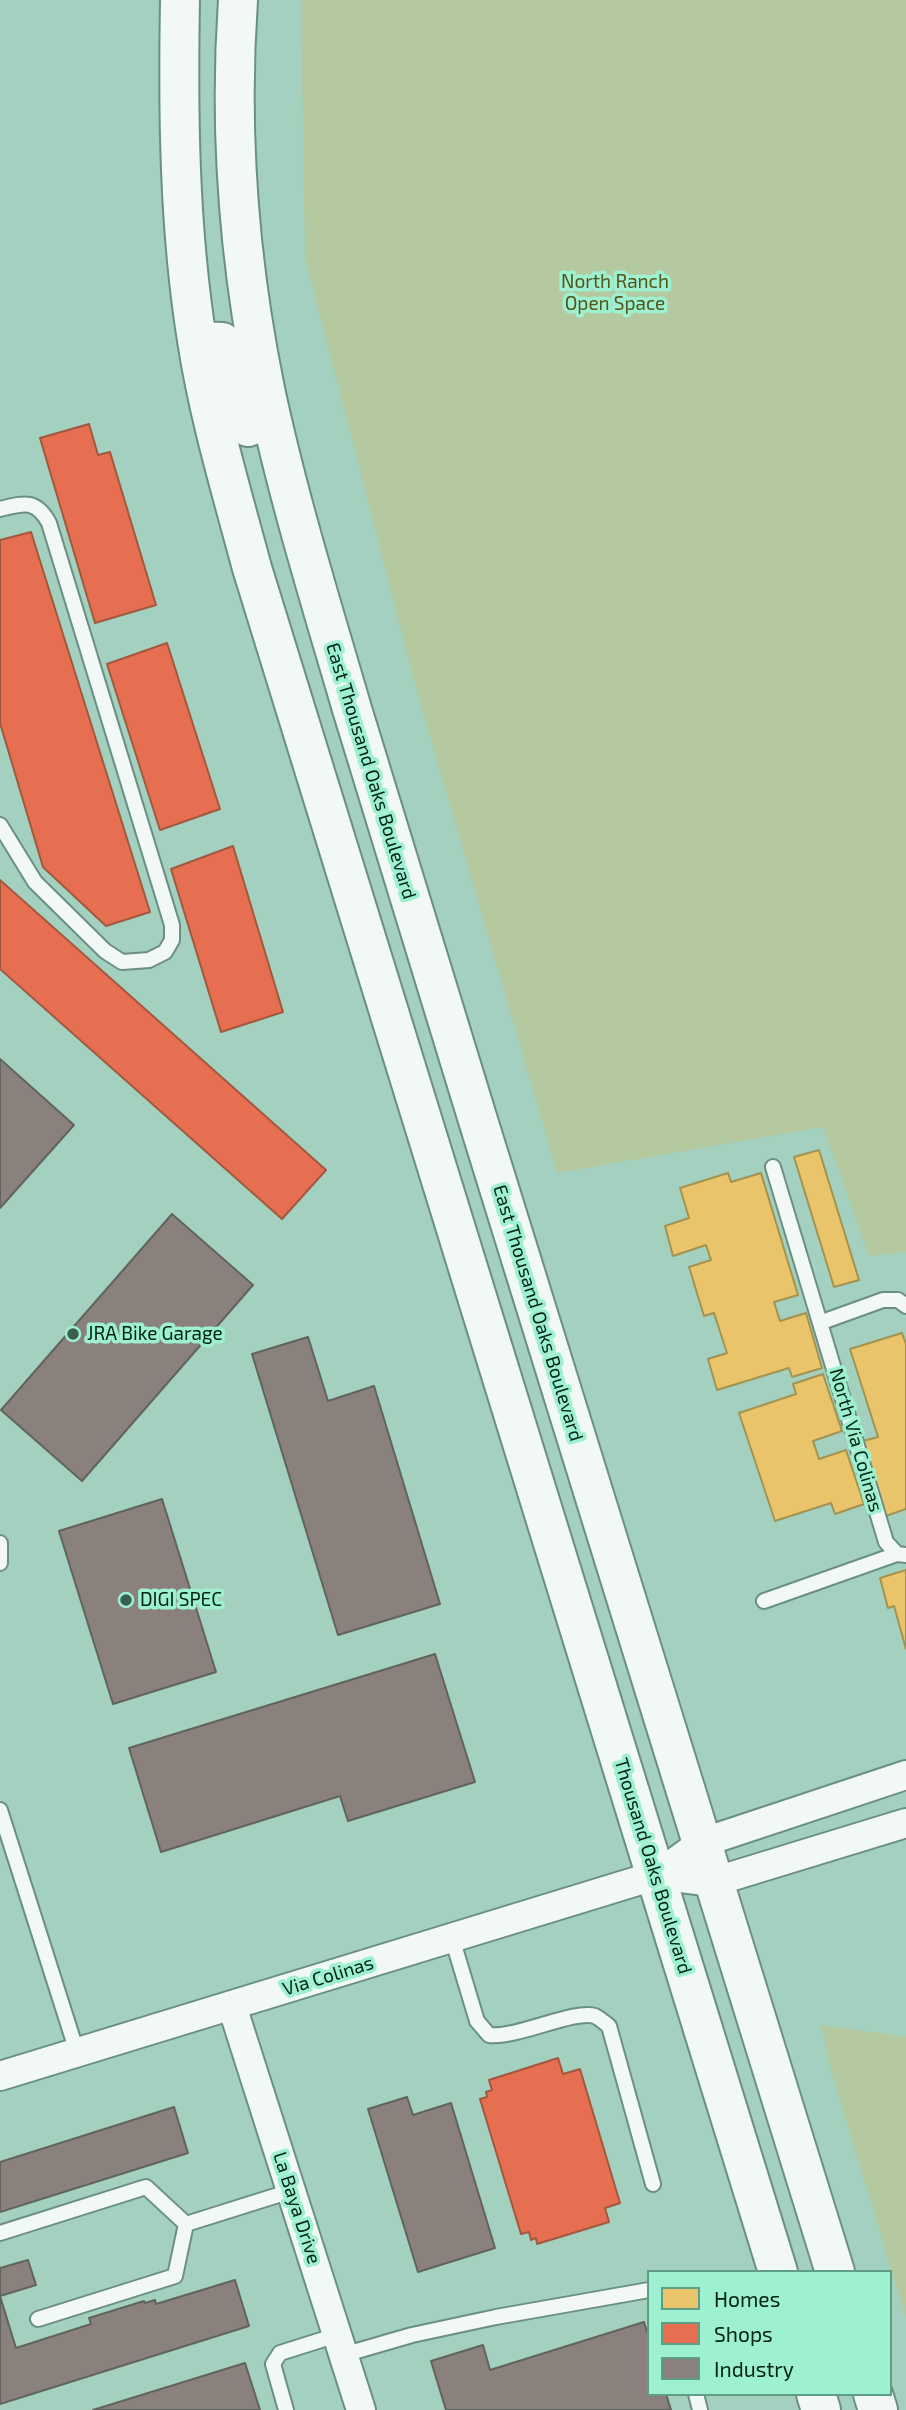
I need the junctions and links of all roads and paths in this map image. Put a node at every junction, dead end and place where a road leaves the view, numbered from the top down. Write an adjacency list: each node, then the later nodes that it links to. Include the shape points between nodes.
1 (180, 0): 3 (main road, via 178,118 184,243)
2 (238, 0): 5 (main road, East Thousand Oaks Boulevard, via 236,145 246,277 265,390)
3 (197, 341): 5 (main road, via 222,342 229,349 285,560); 18 (main road, Thousand Oaks Boulevard, via 218,443 252,568)
4 (0, 509): 6 (lane, via 33,504 49,523 172,925 172,940 165,952 149,960 122,962 105,951 35,883)
5 (321, 604): 17 (main road, East Thousand Oaks Boulevard)
6 (0, 825)
7 (773, 1167): 9 (lane, North Via Colinas)
8 (906, 1306): 9 (lane, via 898,1300 883,1300)
9 (822, 1322): 11 (lane, North Via Colinas, via 886,1542)
10 (0, 1543): 12 (lane)
11 (901, 1554): 13 (lane, North Via Colinas)
12 (0, 1563)
13 (764, 1601)
14 (906, 1775): 17 (street, Via Colinas)
15 (0, 1810): 22 (lane)
16 (906, 1823): 19 (street, Via Colinas)
17 (701, 1843): 18 (street, Via Colinas); 19 (main road)
18 (657, 1875): 19 (street, Via Colinas); 20 (street, Via Colinas); 28 (main road, Thousand Oaks Boulevard)
19 (713, 1882): 29 (main road)
20 (452, 1938): 21 (street, Via Colinas); 24 (lane, via 477,2021 489,2035 503,2036 580,2015 595,2016 609,2026)
21 (232, 2006): 22 (street, Via Colinas); 25 (street, La Baya Drive)
22 (77, 2052): 23 (street, Via Colinas)
23 (0, 2076)
24 (653, 2184)
25 (291, 2191): 26 (lane); 32 (street, La Baya Drive)
26 (186, 2224): 27 (lane, via 146,2187); 31 (lane, via 175,2276)
27 (0, 2233)
28 (777, 2270)
29 (834, 2270)
30 (647, 2290): 32 (lane)
31 (38, 2319)
32 (340, 2345): 33 (lane, via 280,2353 273,2364); 34 (street, La Baya Drive)
33 (286, 2410)
34 (361, 2410)

